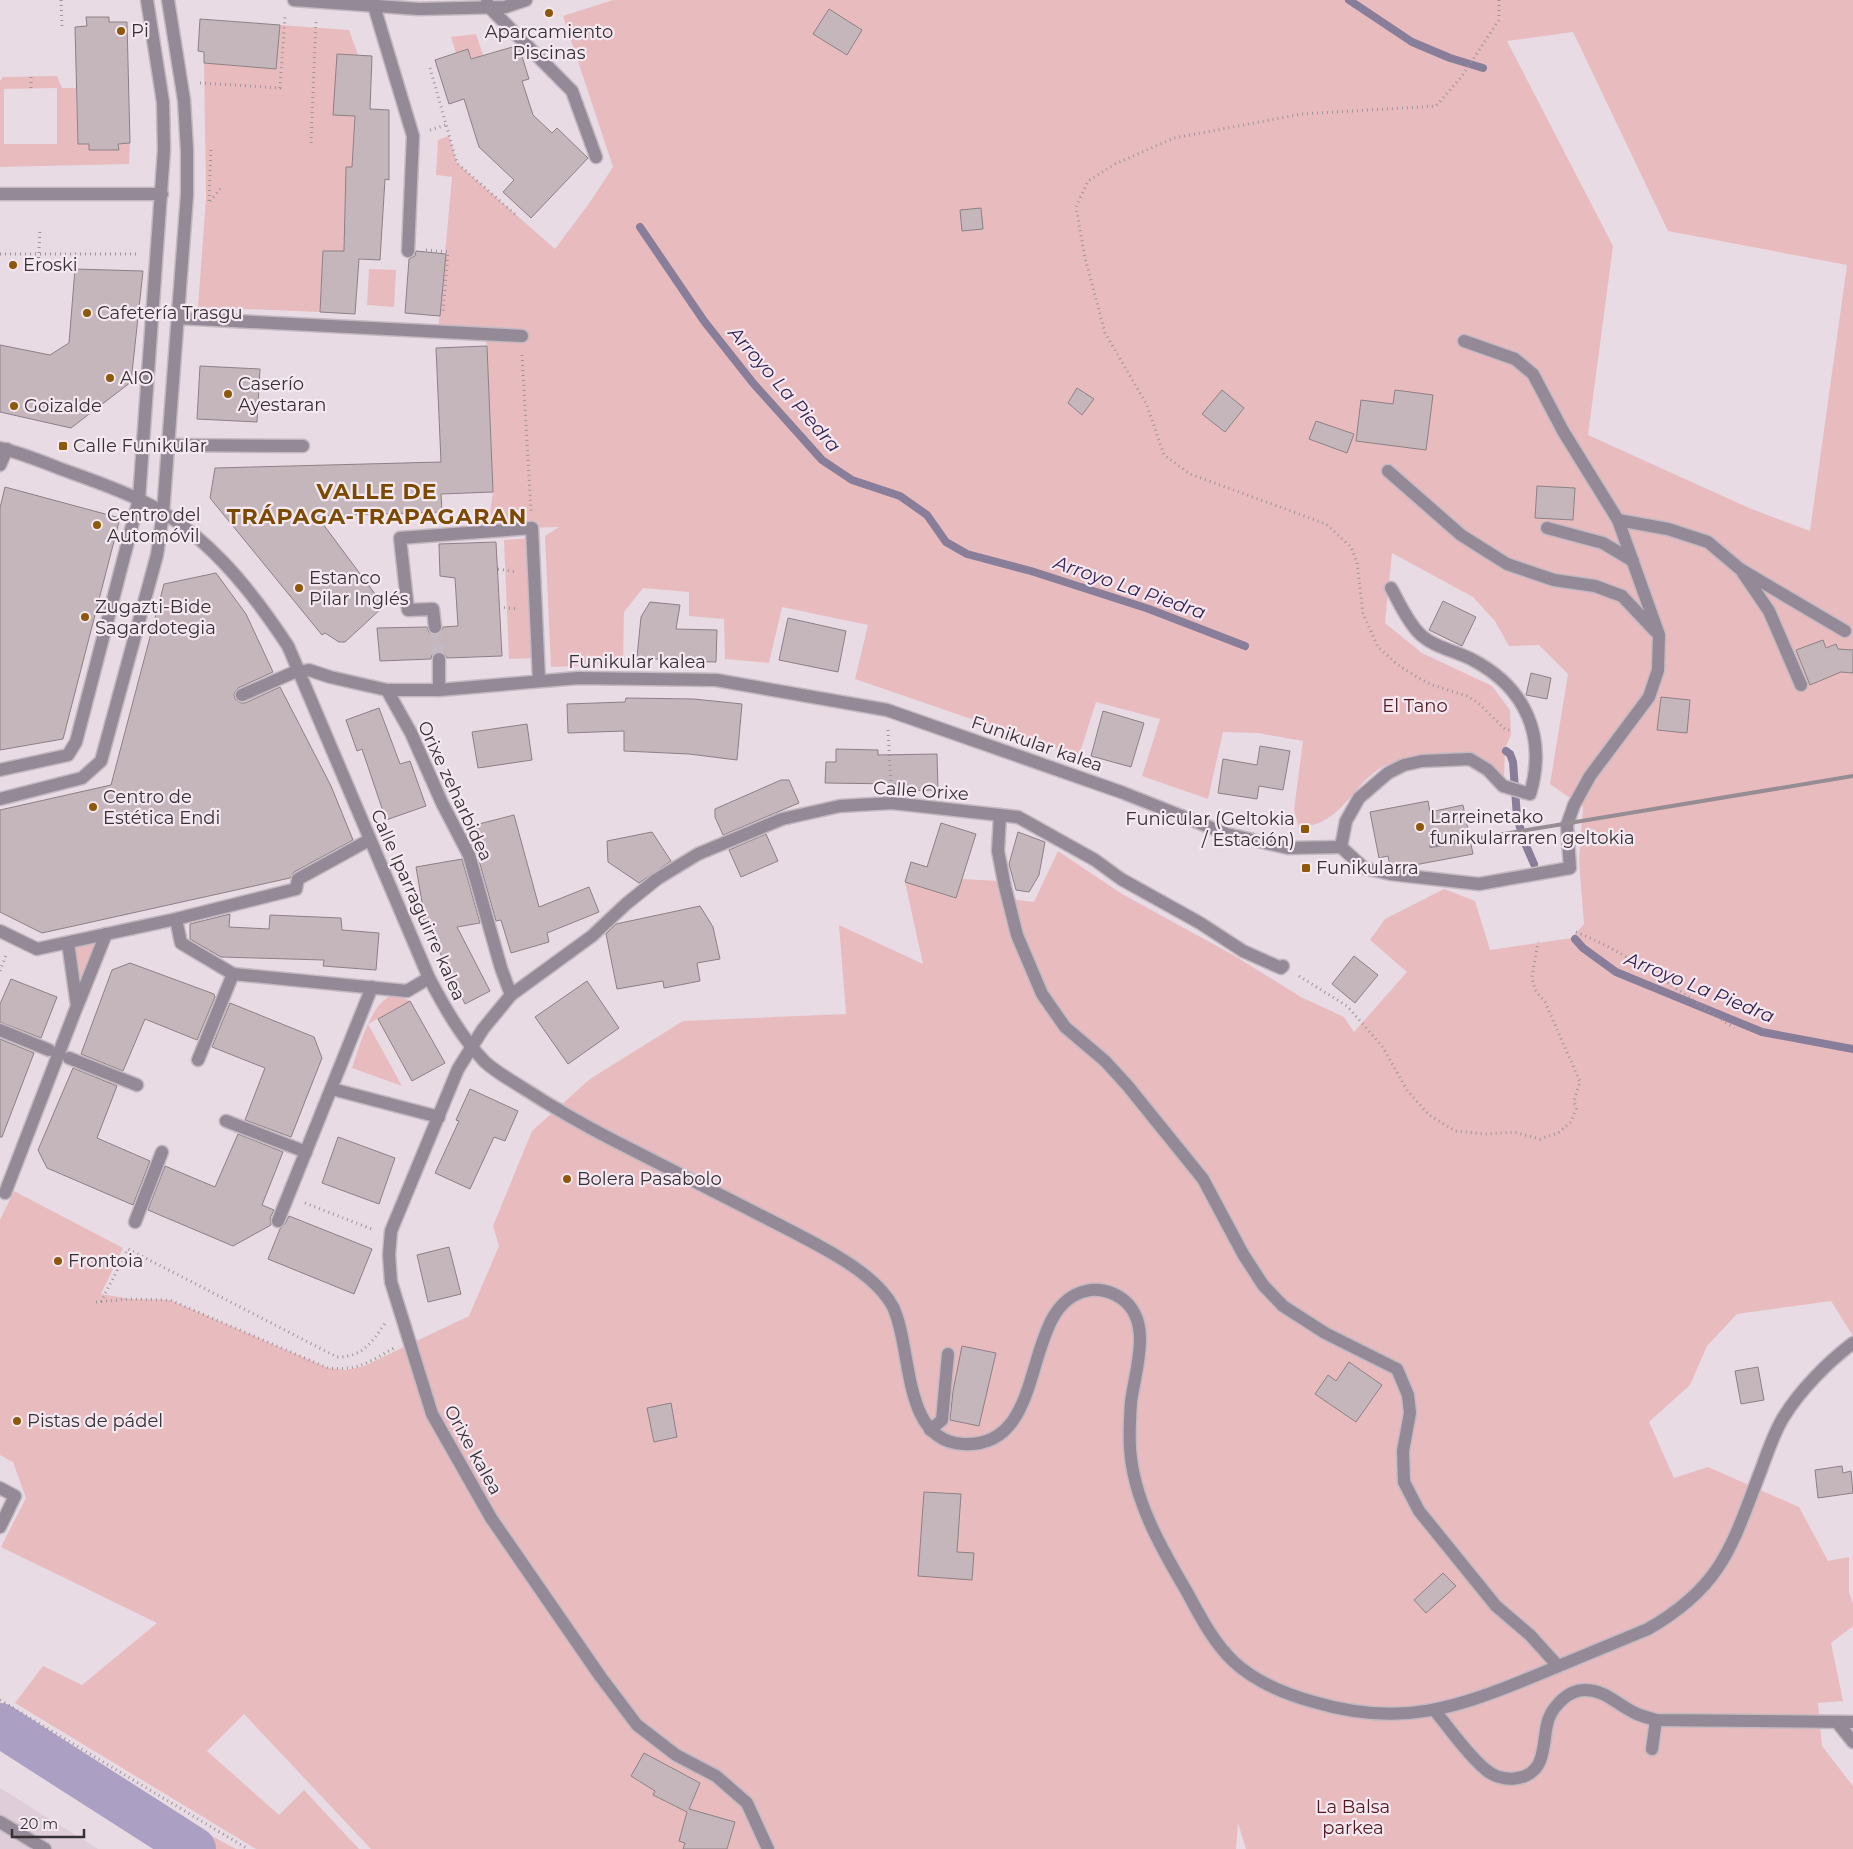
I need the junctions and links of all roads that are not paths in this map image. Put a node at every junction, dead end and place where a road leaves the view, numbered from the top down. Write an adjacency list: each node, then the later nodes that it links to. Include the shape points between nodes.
1 (147, 0): 9 (street, via 163,102)
2 (168, 0): 11 (street, via 181,81 187,150)
3 (526, 0): 5 (street, via 505,7)
4 (293, 2): 6 (street)
5 (487, 3): 6 (street, via 419,9); 7 (street, via 572,91)
6 (374, 6): 10 (street, via 413,136)
7 (596, 157)
8 (0, 194): 9 (street)
9 (162, 194): 19 (street)
10 (408, 250)
11 (177, 318): 12 (street); 14 (street)
12 (522, 336)
13 (1464, 341): 21 (street, via 1515,359 1533,374 1563,431)
14 (168, 445): 15 (street); 20 (street)
15 (303, 446)
16 (3, 448): 17 (street); 19 (street)
17 (0, 465)
18 (1388, 471): 28 (street, via 1461,534 1507,564 1554,580 1595,586 1622,596)
19 (139, 499): 20 (street); 36 (street, via 76,742 68,755)
20 (163, 513): 30 (street, via 195,536 247,588 288,646); 37 (street, via 156,555 101,761 82,778)
21 (1618, 520): 23 (street); 24 (street, via 1668,528 1708,542)
22 (1547, 528): 23 (street, via 1603,543)
23 (1633, 561): 28 (street)
24 (1740, 569): 27 (street); 32 (street, via 1769,611)
25 (1391, 588): 40 (street, via 1419,634 1501,676 1521,703 1534,731 1536,768 1530,794 1503,786 1488,770 1470,759 1404,765 1388,773 1359,798 1346,821)
26 (435, 627): 31 (street, via 434,609 408,610 400,538 532,528)
27 (1845, 631)
28 (1659, 635): 40 (street, via 1658,670 1649,697 1590,776 1566,825 1570,868 1479,884 1364,868)
29 (439, 659): 34 (street)
30 (299, 671): 33 (street, Funikular kalea, via 309,670); 35 (street); 39 (street, Calle Iparraguirre kalea)
31 (539, 680): 34 (street, Funikular kalea); 40 (street, Funikular kalea, via 716,680 887,710 1121,792 1227,834 1288,848)
32 (1801, 685)
33 (387, 690): 34 (street, Funikular kalea); 49 (street, Orixe zeharbidea, via 469,855)
34 (439, 690)
35 (242, 695)
36 (0, 770)
37 (0, 799)
38 (1000, 815): 45 (street, Calle Orixe, via 1018,817 1200,923 1243,952 1280,968); 49 (street, Calle Orixe, via 892,803 840,806 782,819 698,854 657,879 592,936); 70 (street, via 998,851 1005,887 1018,935 1042,994 1065,1027 1098,1054 1127,1085 1203,1179 1263,1285 1283,1306 1325,1333 1397,1369 1408,1395 1410,1413 1403,1451 1404,1482 1419,1511 1496,1606 1530,1635)
39 (369, 840): 41 (street, via 298,879 296,889); 47 (street, Calle Iparraguirre kalea)
40 (1341, 848)
41 (176, 919): 43 (street); 46 (street, via 181,942)
42 (0, 931): 44 (street, via 37,949)
43 (106, 934): 44 (street); 50 (street)
44 (68, 943): 50 (street)
45 (1283, 966)
46 (233, 974): 48 (street); 55 (street)
47 (429, 978): 48 (street, via 407,991); 52 (street, Calle Iparraguirre kalea, via 449,1016)
48 (372, 987): 57 (street)
49 (511, 995): 52 (street, Orixe kalea)
50 (77, 1006): 62 (street)
51 (0, 1030): 53 (street)
52 (472, 1047): 58 (street, Orixe kalea, via 458,1069); 67 (street, Calle Iparraguirre kalea, via 488,1065 571,1119 800,1236 840,1258 879,1288 895,1312 915,1402)
53 (49, 1050)
54 (69, 1058): 56 (street)
55 (198, 1060)
56 (137, 1085)
57 (332, 1089): 58 (street); 61 (street)
58 (439, 1117): 79 (street, Orixe kalea, via 390,1237 389,1255 391,1282 432,1414 491,1518 637,1725 676,1756 716,1776 746,1803)
59 (226, 1122): 61 (street)
60 (162, 1152): 63 (street)
61 (306, 1152): 64 (street)
62 (5, 1193)
63 (135, 1222)
64 (278, 1222)
65 (1853, 1342): 70 (street, via 1783,1418 1734,1541 1723,1563 1705,1585 1686,1604 1655,1624)
66 (948, 1354): 67 (street, via 942,1420)
67 (930, 1430): 71 (street, via 955,1444 970,1445 1000,1433 1021,1407 1047,1330 1062,1304 1082,1291 1108,1291 1120,1297 1129,1305 1139,1329 1139,1358 1129,1424 1133,1471 1139,1495 1176,1575 1213,1638 1231,1660 1249,1674 1291,1696 1358,1712)
68 (0, 1488): 69 (street, via 15,1496)
69 (0, 1527)
70 (1558, 1666): 71 (street, via 1481,1698)
71 (1435, 1711): 72 (street, via 1486,1770 1504,1779 1520,1778 1540,1762 1547,1718 1567,1695 1582,1690 1606,1694 1634,1713)
72 (1656, 1720): 73 (street); 76 (street)
73 (1837, 1722): 74 (street); 75 (street)
74 (1853, 1722)
75 (1853, 1742)
76 (1652, 1749)
77 (0, 1822): 78 (street)
78 (44, 1849)
79 (768, 1849)

